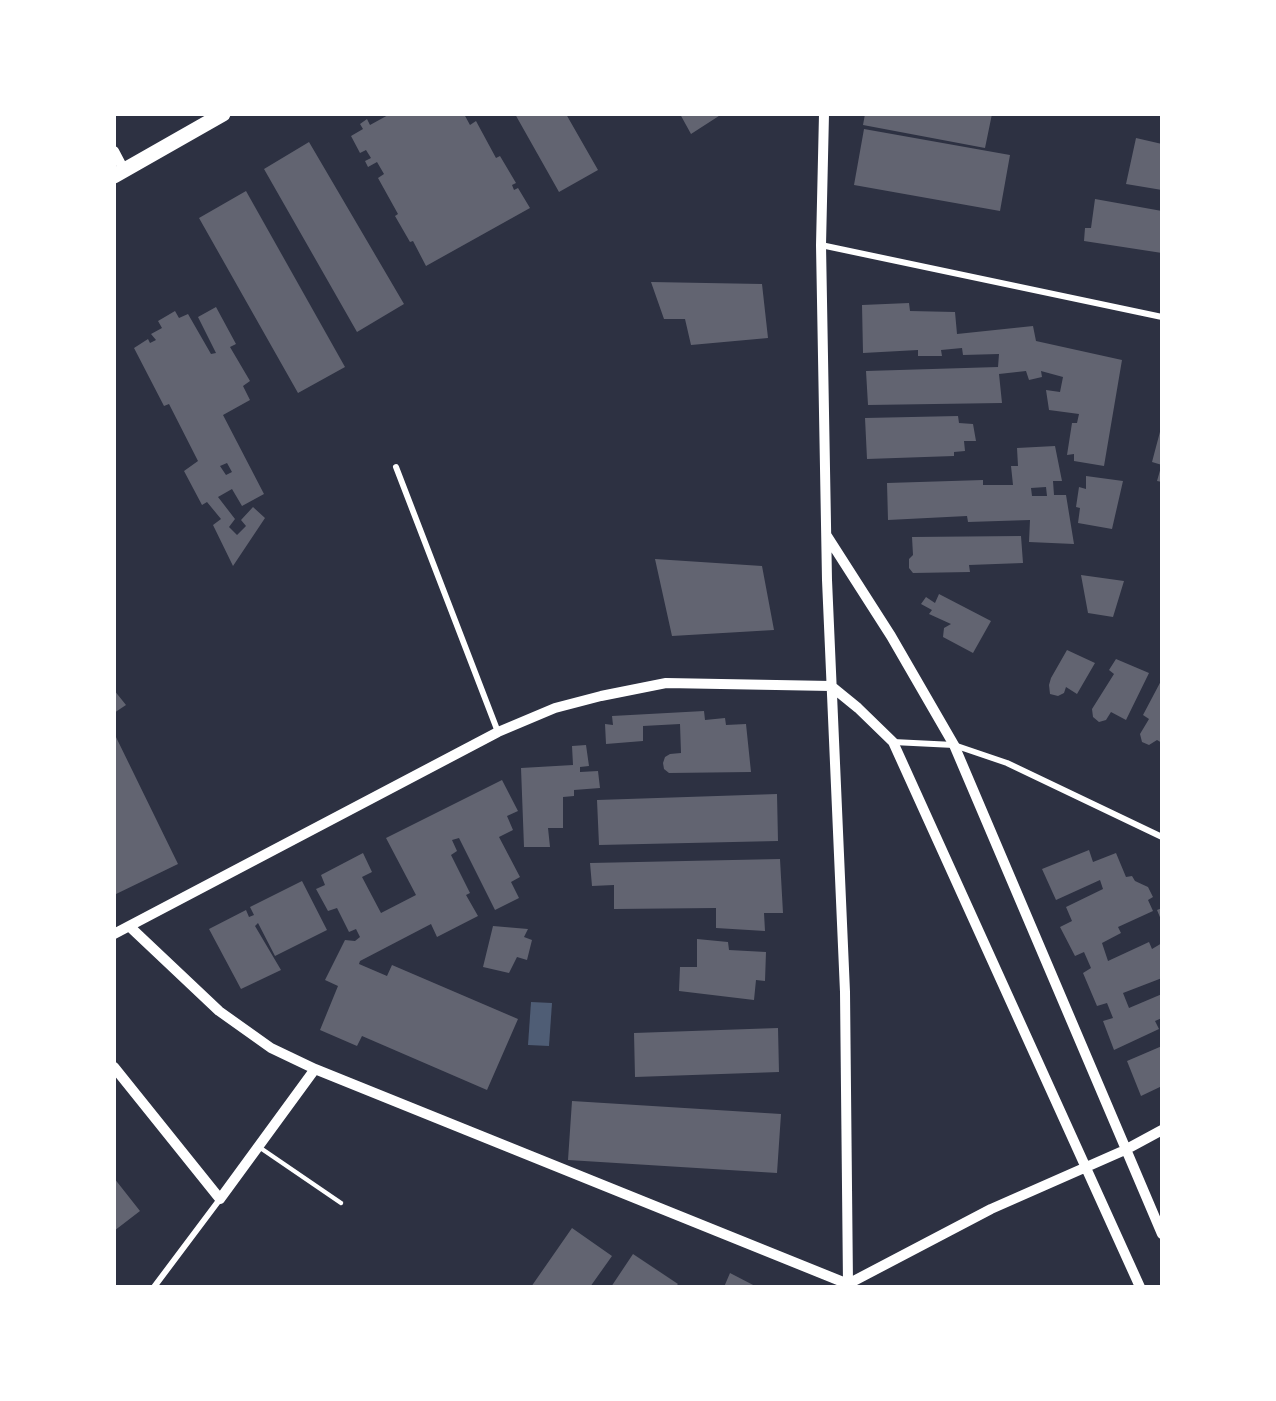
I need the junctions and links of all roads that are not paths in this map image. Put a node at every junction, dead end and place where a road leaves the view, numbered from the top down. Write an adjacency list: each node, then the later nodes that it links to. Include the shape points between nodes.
1 (223, 114): 4 (main road)
2 (824, 114): 5 (street)
3 (114, 151): 4 (street)
4 (119, 173)
5 (820, 245): 6 (street); 8 (street)
6 (1162, 317)
7 (396, 467): 10 (street)
8 (827, 536): 9 (street); 12 (street)
9 (831, 686): 10 (street, via 666,682 555,708); 11 (street); 25 (street, via 845,992)
10 (498, 732): 14 (street)
11 (893, 742): 12 (street); 21 (street)
12 (954, 744): 13 (street, via 1007,763); 20 (street)
13 (1162, 837)
14 (129, 926): 15 (street); 17 (street, via 219,1011 271,1048)
15 (114, 934)
16 (114, 1067): 22 (street)
17 (315, 1069): 19 (street); 25 (street)
18 (1162, 1130): 20 (street)
19 (259, 1147): 22 (street); 23 (lane)
20 (1125, 1150): 21 (street); 24 (street)
21 (1086, 1167): 25 (street, via 991,1209); 27 (street)
22 (220, 1199): 26 (street)
23 (341, 1203)
24 (1162, 1234)
25 (848, 1285)
26 (154, 1287)
27 (1140, 1287)

